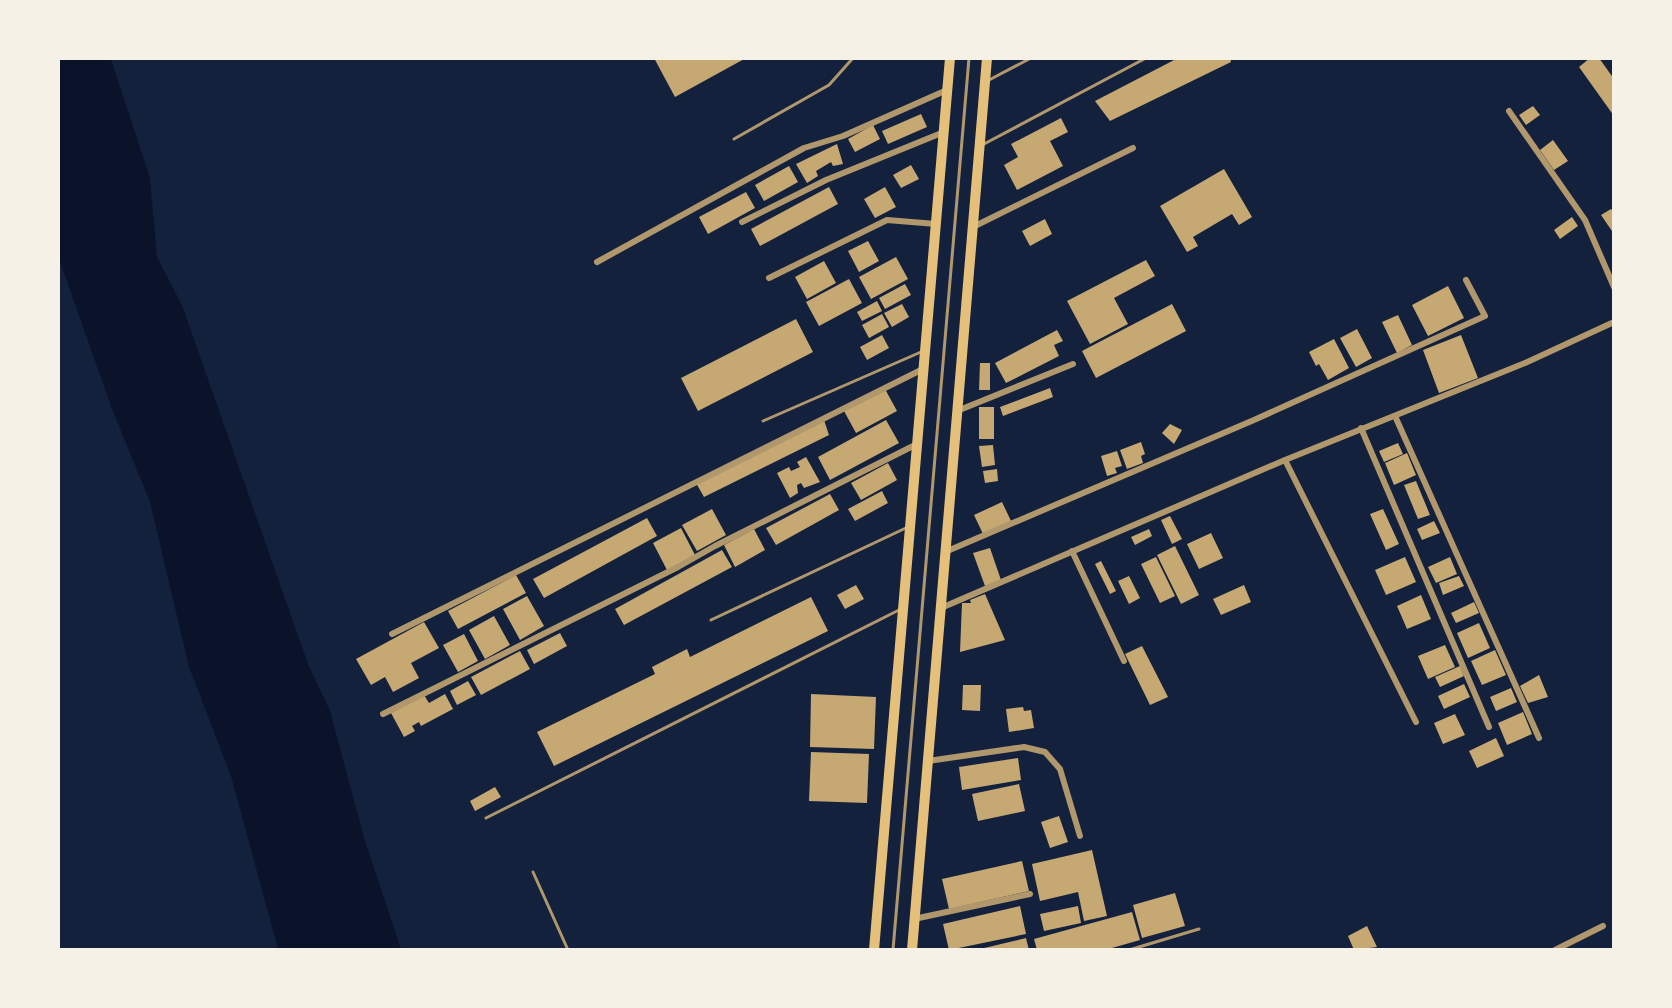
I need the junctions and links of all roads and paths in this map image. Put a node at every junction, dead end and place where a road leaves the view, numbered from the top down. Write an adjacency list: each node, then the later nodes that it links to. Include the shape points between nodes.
1 (853, 58): 11 (lane, via 829,85)
2 (950, 58): 8 (main road)
3 (969, 58): 53 (lane)
4 (987, 58): 7 (main road)
5 (1031, 58): 7 (lane)
6 (1146, 58): 12 (lane)
7 (985, 82): 12 (main road)
8 (948, 90): 10 (main road); 17 (street, via 843,136 804,148)
9 (1509, 111): 20 (street, via 1585,220)
10 (944, 132): 14 (street, via 826,180); 15 (main road)
11 (734, 139)
12 (979, 146): 16 (main road)
13 (1133, 148): 16 (street)
14 (742, 222)
15 (936, 224): 18 (street, via 887,220); 22 (main road)
16 (975, 226): 25 (main road)
17 (597, 262)
18 (769, 278)
19 (1466, 280): 33 (street, via 1485,316 1222,435)
20 (1614, 287)
21 (1614, 322): 26 (street)
22 (925, 350): 24 (main road); 27 (lane)
23 (1072, 363): 25 (street)
24 (924, 369): 29 (main road); 37 (street)
25 (957, 411): 33 (main road)
26 (1395, 416): 28 (street); 42 (street)
27 (763, 421)
28 (1361, 428): 30 (street); 41 (street)
29 (917, 444): 31 (main road); 39 (street)
30 (1285, 460): 32 (street); 40 (street)
31 (910, 525): 34 (main road); 36 (lane)
32 (1072, 551): 35 (street); 38 (street)
33 (945, 552): 35 (main road)
34 (903, 608): 44 (lane); 52 (main road)
35 (941, 608): 43 (main road)
36 (711, 620)
37 (392, 634)
38 (1124, 661)
39 (383, 714)
40 (1416, 722)
41 (1489, 727)
42 (1539, 738)
43 (928, 761): 45 (street, via 1024,747 1045,752 1060,769); 48 (main road)
44 (486, 818)
45 (1080, 836)
46 (533, 872): 51 (lane)
47 (1030, 894): 48 (street)
48 (914, 919): 54 (main road)
49 (1603, 926): 56 (street)
50 (1199, 929): 55 (lane)
51 (568, 950)
52 (874, 950)
53 (892, 950)
54 (912, 950)
55 (1129, 950)
56 (1555, 950)

